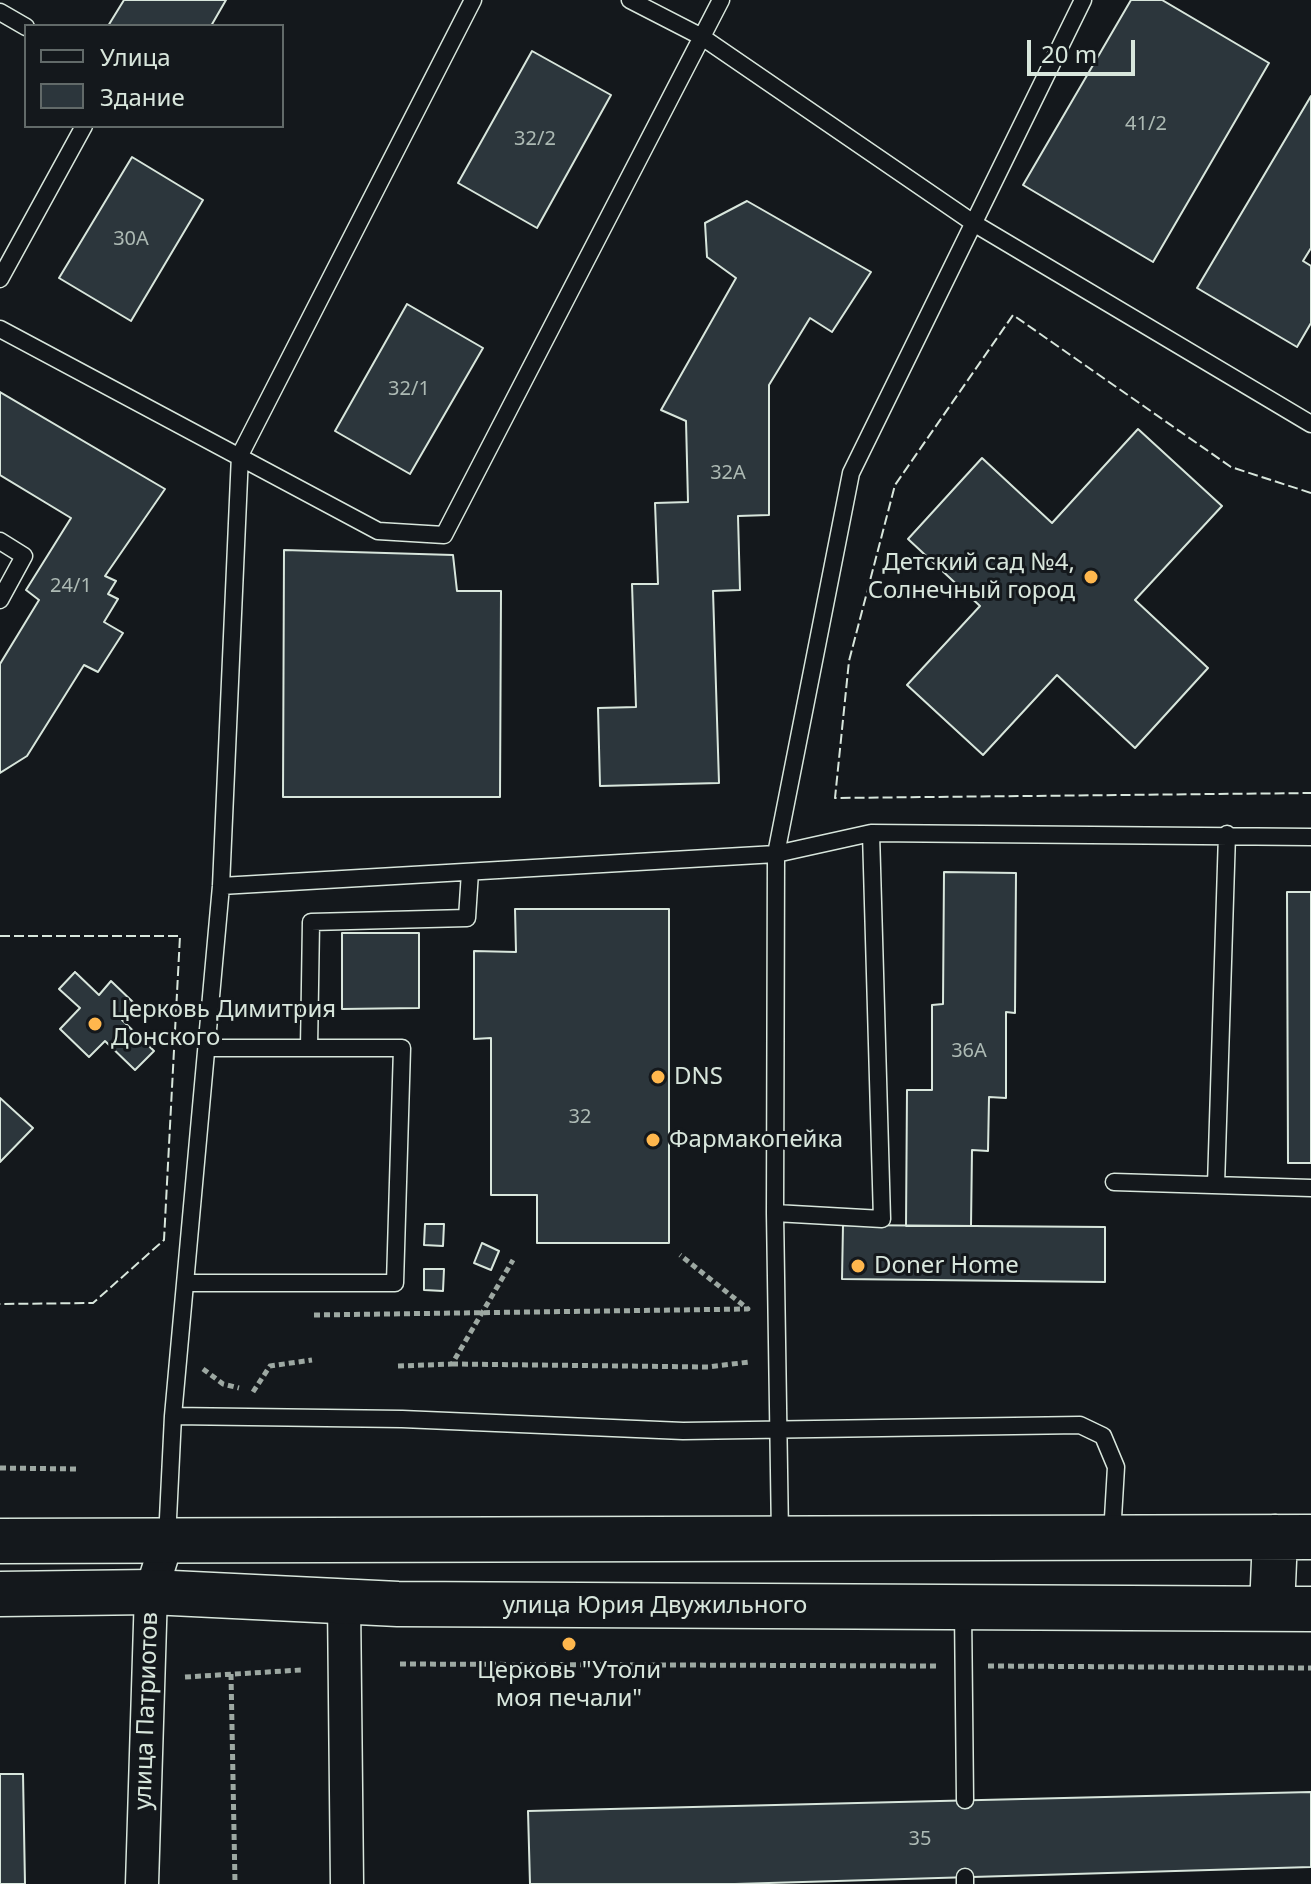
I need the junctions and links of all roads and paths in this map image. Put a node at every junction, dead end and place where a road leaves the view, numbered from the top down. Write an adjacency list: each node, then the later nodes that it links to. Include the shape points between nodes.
1 (473, 0): 14 (lane)
2 (630, 0): 7 (lane)
3 (721, 0): 7 (lane)
4 (1083, 0): 9 (lane)
5 (0, 12): 6 (lane)
6 (24, 26)
7 (702, 37): 9 (lane); 14 (lane, via 444,535 378,531)
8 (83, 128): 10 (lane)
9 (975, 224): 13 (lane); 20 (lane, via 851,473)
10 (0, 279)
11 (0, 329): 14 (lane)
12 (1311, 403): 13 (lane)
13 (1306, 422)
14 (240, 455): 22 (lane)
15 (0, 541): 16 (lane, via 24,556)
16 (0, 600)
17 (871, 833): 18 (lane); 20 (lane); 28 (lane, via 882,1219)
18 (1227, 834): 19 (lane); 26 (lane)
19 (1311, 837)
20 (776, 854): 21 (lane); 28 (lane)
21 (470, 872): 22 (lane); 24 (lane, via 467,918 311,922)
22 (221, 886): 23 (lane)
23 (207, 1048): 24 (lane); 31 (lane)
24 (309, 1048): 31 (lane, via 402,1048 395,1283)
25 (1114, 1182): 26 (lane)
26 (1216, 1185): 27 (lane)
27 (1311, 1188)
28 (775, 1213): 42 (lane)
29 (680, 1255): 32 (path)
30 (513, 1260): 33 (path)
31 (185, 1283): 41 (lane)
32 (748, 1309): 33 (path); 35 (path)
33 (482, 1313): 34 (path); 38 (path)
34 (314, 1315)
35 (748, 1323)
36 (749, 1351): 38 (path, via 749,1364 708,1367)
37 (312, 1360): 40 (path, via 270,1366 253,1392 223,1384)
38 (452, 1364): 39 (path)
39 (398, 1366)
40 (202, 1368)
41 (173, 1416): 42 (lane, via 683,1431); 49 (lane)
42 (778, 1429): 45 (lane); 46 (lane, via 1080,1425 1103,1436 1116,1467)
43 (0, 1468): 44 (path)
44 (79, 1469)
45 (780, 1535): 46 (street); 49 (street)
46 (1112, 1537): 47 (street)
47 (1293, 1537): 54 (street)
48 (0, 1541): 49 (street)
49 (167, 1541): 50 (street, улица Патриотов)
50 (151, 1592): 51 (street, улица Юрия Двужильного); 52 (street, улица Юрия Двужильного); 62 (street, улица Патриотов)
51 (0, 1594)
52 (344, 1601): 53 (street, улица Юрия Двужильного); 64 (street)
53 (963, 1608): 54 (street, улица Юрия Двужильного); 56 (lane)
54 (1292, 1609)
55 (400, 1664): 56 (path)
56 (964, 1666): 57 (path); 61 (lane)
57 (1311, 1668)
58 (301, 1670): 59 (path)
59 (231, 1674): 60 (path); 63 (path)
60 (185, 1677)
61 (965, 1800)
62 (142, 1884)
63 (235, 1884)
64 (347, 1884)

